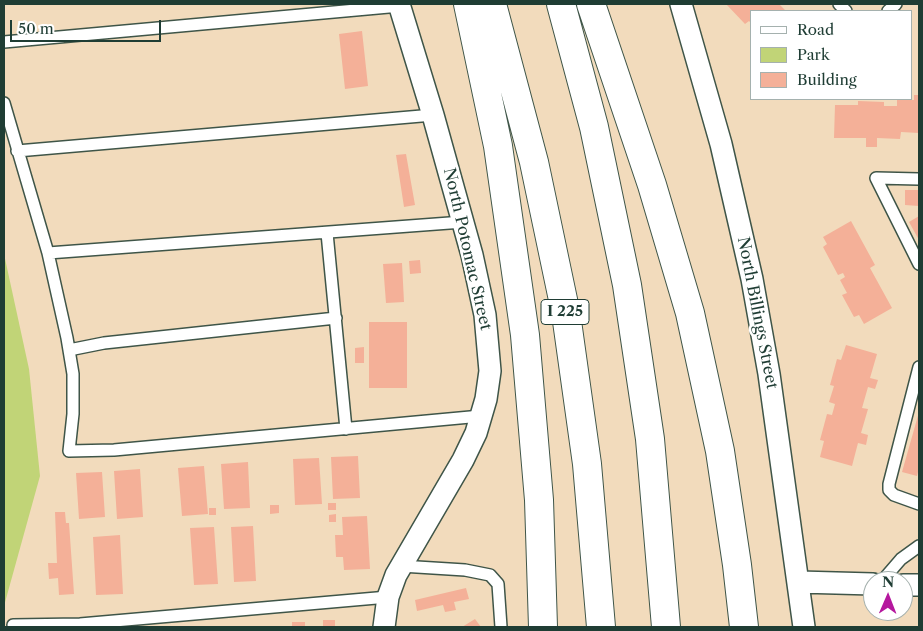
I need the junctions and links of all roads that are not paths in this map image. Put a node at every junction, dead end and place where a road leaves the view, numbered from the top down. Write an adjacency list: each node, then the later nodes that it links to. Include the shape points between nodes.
1 (468, 4): 31 (highway, via 498,146 526,344 540,500)
2 (492, 4): 32 (highway, I 225, via 534,162 566,314 588,473)
3 (561, 4): 33 (highway, via 594,127 627,285 651,448)
4 (590, 4): 34 (highway, via 652,185 690,313 720,451)
5 (681, 4): 25 (street, North Billings Street, via 721,144 752,278)
6 (399, 5): 7 (lane); 9 (street, North Potomac Street)
7 (4, 42)
8 (4, 103): 10 (lane)
9 (433, 114): 10 (lane); 12 (street, North Potomac Street)
10 (17, 151): 14 (lane)
11 (919, 178): 15 (lane, via 876,178)
12 (463, 222): 13 (lane); 19 (street, North Potomac Street, via 481,296 489,348 490,377)
13 (326, 233): 14 (lane); 16 (lane)
14 (48, 254): 17 (lane)
15 (919, 264)
16 (336, 318): 17 (lane, via 104,342); 20 (lane)
17 (69, 350): 20 (lane, via 73,414 69,451 114,450)
18 (919, 367): 21 (lane, via 889,484 894,495)
19 (481, 416): 20 (lane); 23 (street, North Potomac Street, via 468,451)
20 (346, 429)
21 (919, 504)
22 (919, 546): 24 (lane)
23 (400, 566): 27 (street, North Potomac Street); 30 (lane, via 490,575 498,584)
24 (891, 571)
25 (799, 582): 26 (street); 35 (street, North Billings Street)
26 (863, 584)
27 (388, 597): 28 (lane, via 80,624); 29 (street, North Potomac Street)
28 (13, 625)
29 (384, 627)
30 (501, 627)
31 (543, 627)
32 (601, 627)
33 (666, 627)
34 (744, 627)
35 (804, 627)

